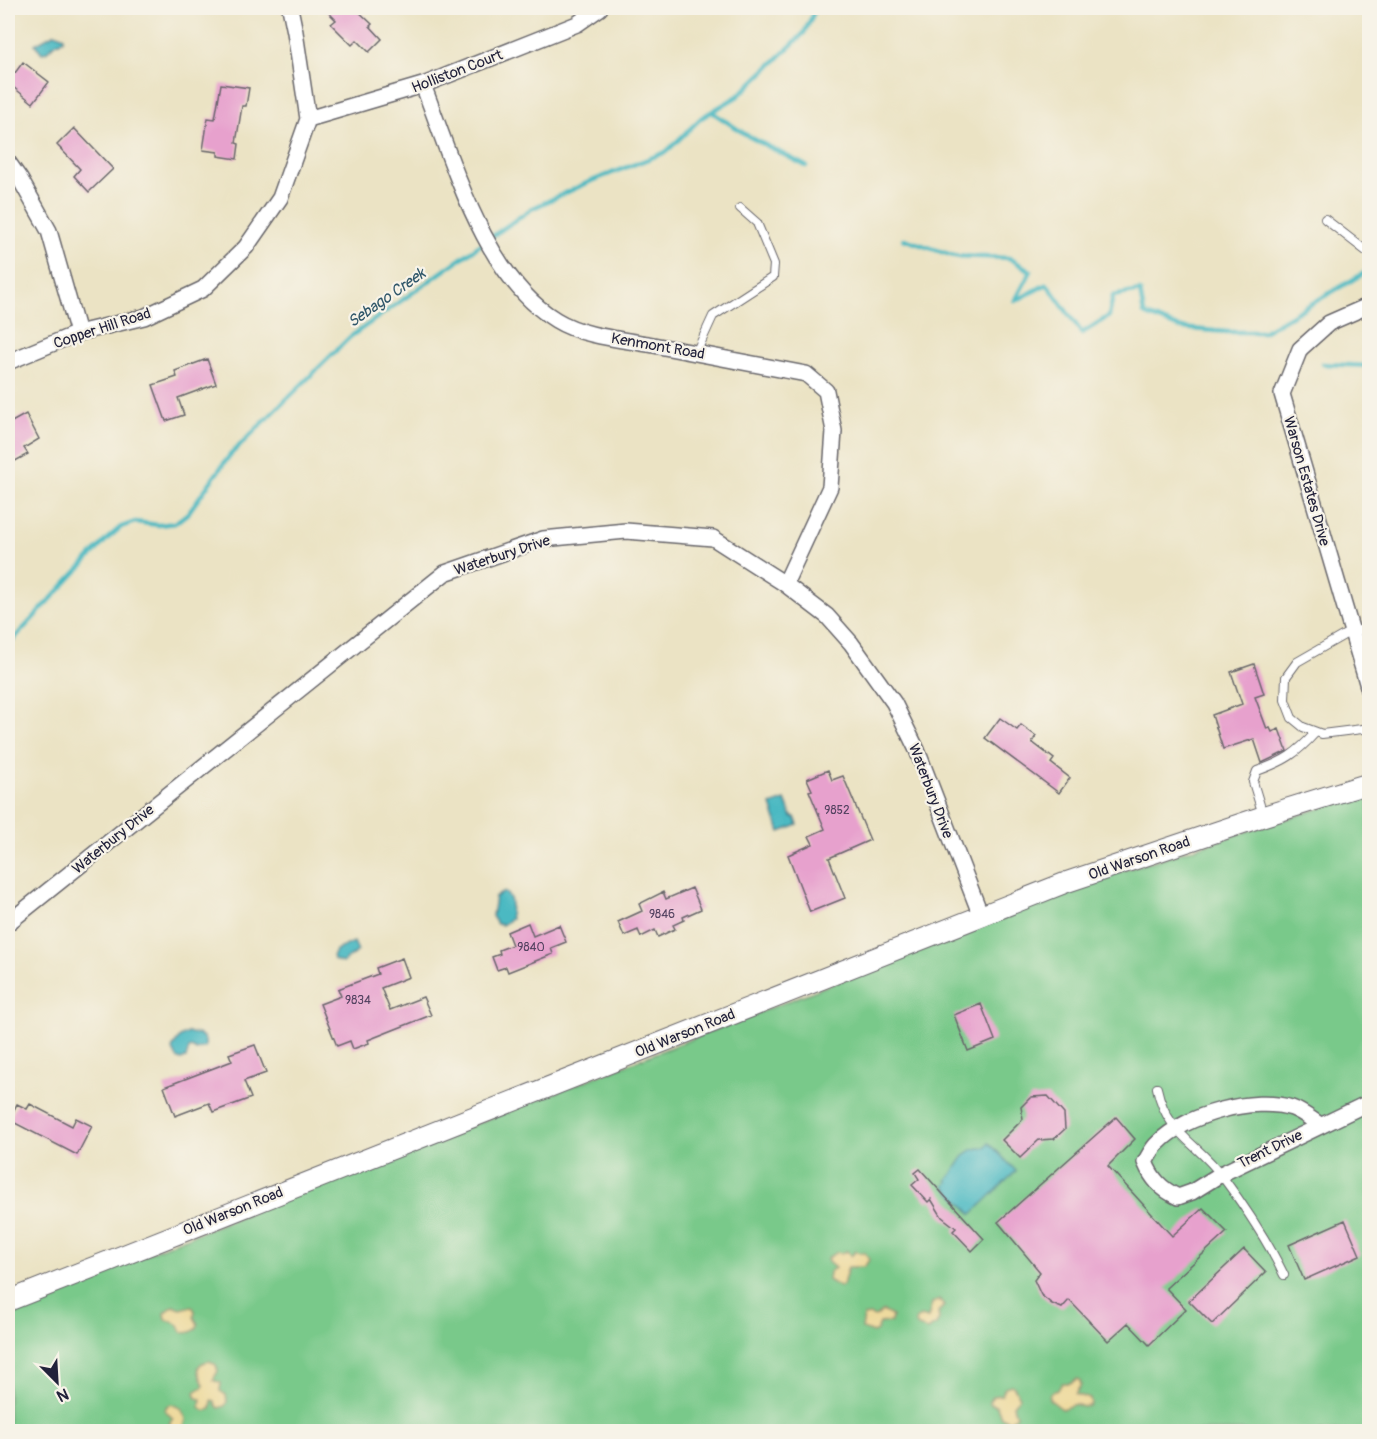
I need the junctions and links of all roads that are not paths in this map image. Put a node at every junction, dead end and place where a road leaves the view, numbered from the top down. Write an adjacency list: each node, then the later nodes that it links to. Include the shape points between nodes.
1 (290, 8): 4 (street, Copper Hill Road)
2 (600, 8): 3 (street, Holliston Court, via 577,24)
3 (423, 85): 4 (street, Holliston Court); 11 (street, Kenmont Road, via 479,229 526,297 558,322 592,334)
4 (308, 119): 10 (street, Copper Hill Road, via 280,198 246,247 203,289 144,316)
5 (8, 162): 10 (street, via 49,231)
6 (740, 208): 11 (lane, via 757,223 774,264 773,277 713,316)
7 (1325, 219): 8 (lane)
8 (1370, 254)
9 (1370, 306): 15 (street, Warson Estates Drive, via 1329,323 1300,349 1282,394)
10 (78, 333): 12 (street, Copper Hill Road)
11 (696, 353): 13 (street, Kenmont Road, via 806,374 826,391 834,431 830,487)
12 (8, 362)
13 (785, 584): 21 (street, Waterbury Drive, via 827,616 894,703 917,750); 22 (street, Waterbury Drive, via 713,538 626,531 543,539 445,573)
14 (1370, 629): 15 (lane)
15 (1351, 631): 16 (street, Warson Estates Drive); 18 (lane, via 1297,662 1286,677 1285,700 1292,718)
16 (1370, 693)
17 (1370, 728): 18 (lane)
18 (1316, 732): 20 (lane, via 1297,753 1257,771 1253,782)
19 (1370, 783): 20 (street, Old Warson Road)
20 (1264, 816): 21 (street, Old Warson Road, via 1067,882)
21 (981, 916): 29 (street, Old Warson Road)
22 (8, 923)
23 (1157, 1088): 26 (lane, via 1166,1116)
24 (1370, 1102): 25 (street, Trent Drive)
25 (1320, 1125): 26 (street, Trent Drive, via 1293,1108 1254,1104 1214,1112); 27 (street, Trent Drive)
26 (1176, 1130): 27 (lane); 27 (street, Trent Drive, via 1158,1143 1145,1162 1151,1177 1178,1197)
27 (1221, 1174): 28 (lane, via 1269,1244)
28 (1284, 1275)
29 (8, 1301)

